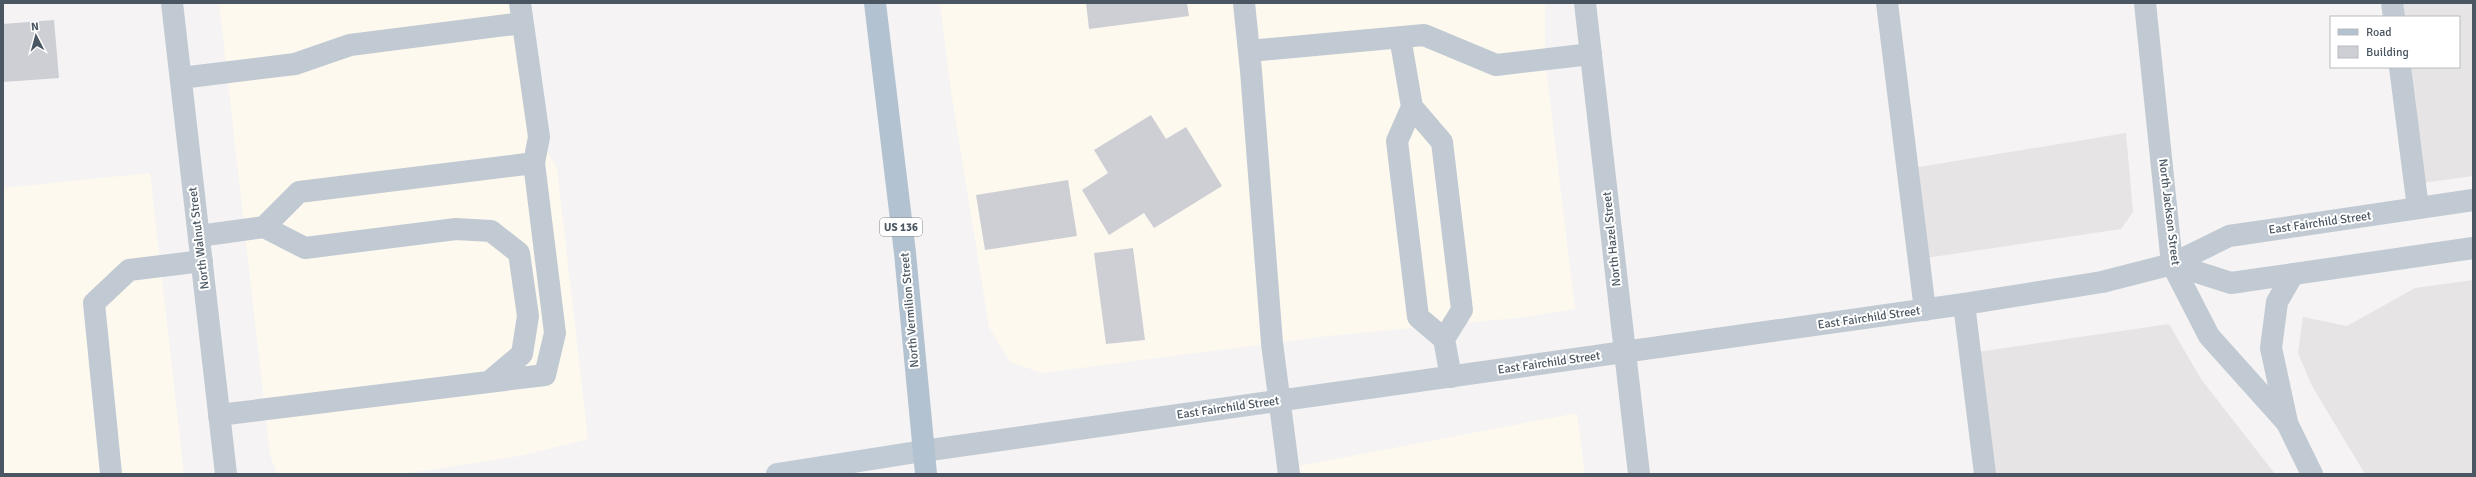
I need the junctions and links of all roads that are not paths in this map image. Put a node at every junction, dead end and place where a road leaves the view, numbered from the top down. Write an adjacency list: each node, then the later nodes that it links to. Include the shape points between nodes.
1 (172, 3): 14 (street, North Walnut Street)
2 (875, 3): 34 (main road, North Vermilion Street / US 136, via 905,253)
3 (1244, 3): 11 (street)
4 (1585, 3): 12 (street, North Hazel Street)
5 (1887, 3): 26 (street)
6 (2145, 3): 23 (street, North Jackson Street)
7 (2392, 3): 9 (street)
8 (521, 13): 14 (street, via 350,45 295,64); 16 (street, via 539,137)
9 (2394, 16)
10 (1400, 37): 11 (street); 12 (street, via 1424,36 1496,65); 15 (street)
11 (1249, 51): 31 (street, via 1272,343)
12 (1591, 54): 28 (street, North Hazel Street)
13 (2400, 68): 18 (street)
14 (181, 78): 20 (street, North Walnut Street)
15 (1412, 108): 27 (street, via 1397,141 1418,317); 27 (street, via 1442,142 1462,310)
16 (534, 163): 19 (street, via 299,192); 30 (street, via 555,334 545,375)
17 (2473, 200): 18 (street, East Fairchild Street)
18 (2418, 208): 23 (street, East Fairchild Street, via 2229,236)
19 (264, 228): 20 (street); 30 (street, via 305,248 456,229 491,231 519,253 528,316 522,354)
20 (199, 236): 22 (street, North Walnut Street)
21 (2473, 248): 24 (street)
22 (202, 261): 32 (street, North Walnut Street); 35 (street, via 129,270 94,303)
23 (2172, 264): 24 (street, via 2231,283); 25 (street, East Fairchild Street, via 2102,282); 33 (street, North Jackson Street, via 2209,336)
24 (2293, 274): 33 (street, via 2277,302 2271,348)
25 (1964, 304): 26 (street, East Fairchild Street); 41 (street)
26 (1925, 310): 28 (street, East Fairchild Street)
27 (1444, 339): 29 (street)
28 (1625, 352): 29 (street, East Fairchild Street); 40 (street, North Hazel Street)
29 (1451, 377): 31 (street, East Fairchild Street)
30 (489, 382): 32 (street)
31 (1279, 401): 34 (street, East Fairchild Street); 39 (street)
32 (219, 416): 36 (street, North Walnut Street)
33 (2287, 423): 42 (street, North Jackson Street)
34 (923, 451): 37 (main road); 38 (main road, North Vermilion Street)
35 (111, 474)
36 (226, 474)
37 (777, 474)
38 (926, 474)
39 (1289, 474)
40 (1640, 474)
41 (1985, 474)
42 (2312, 474)

